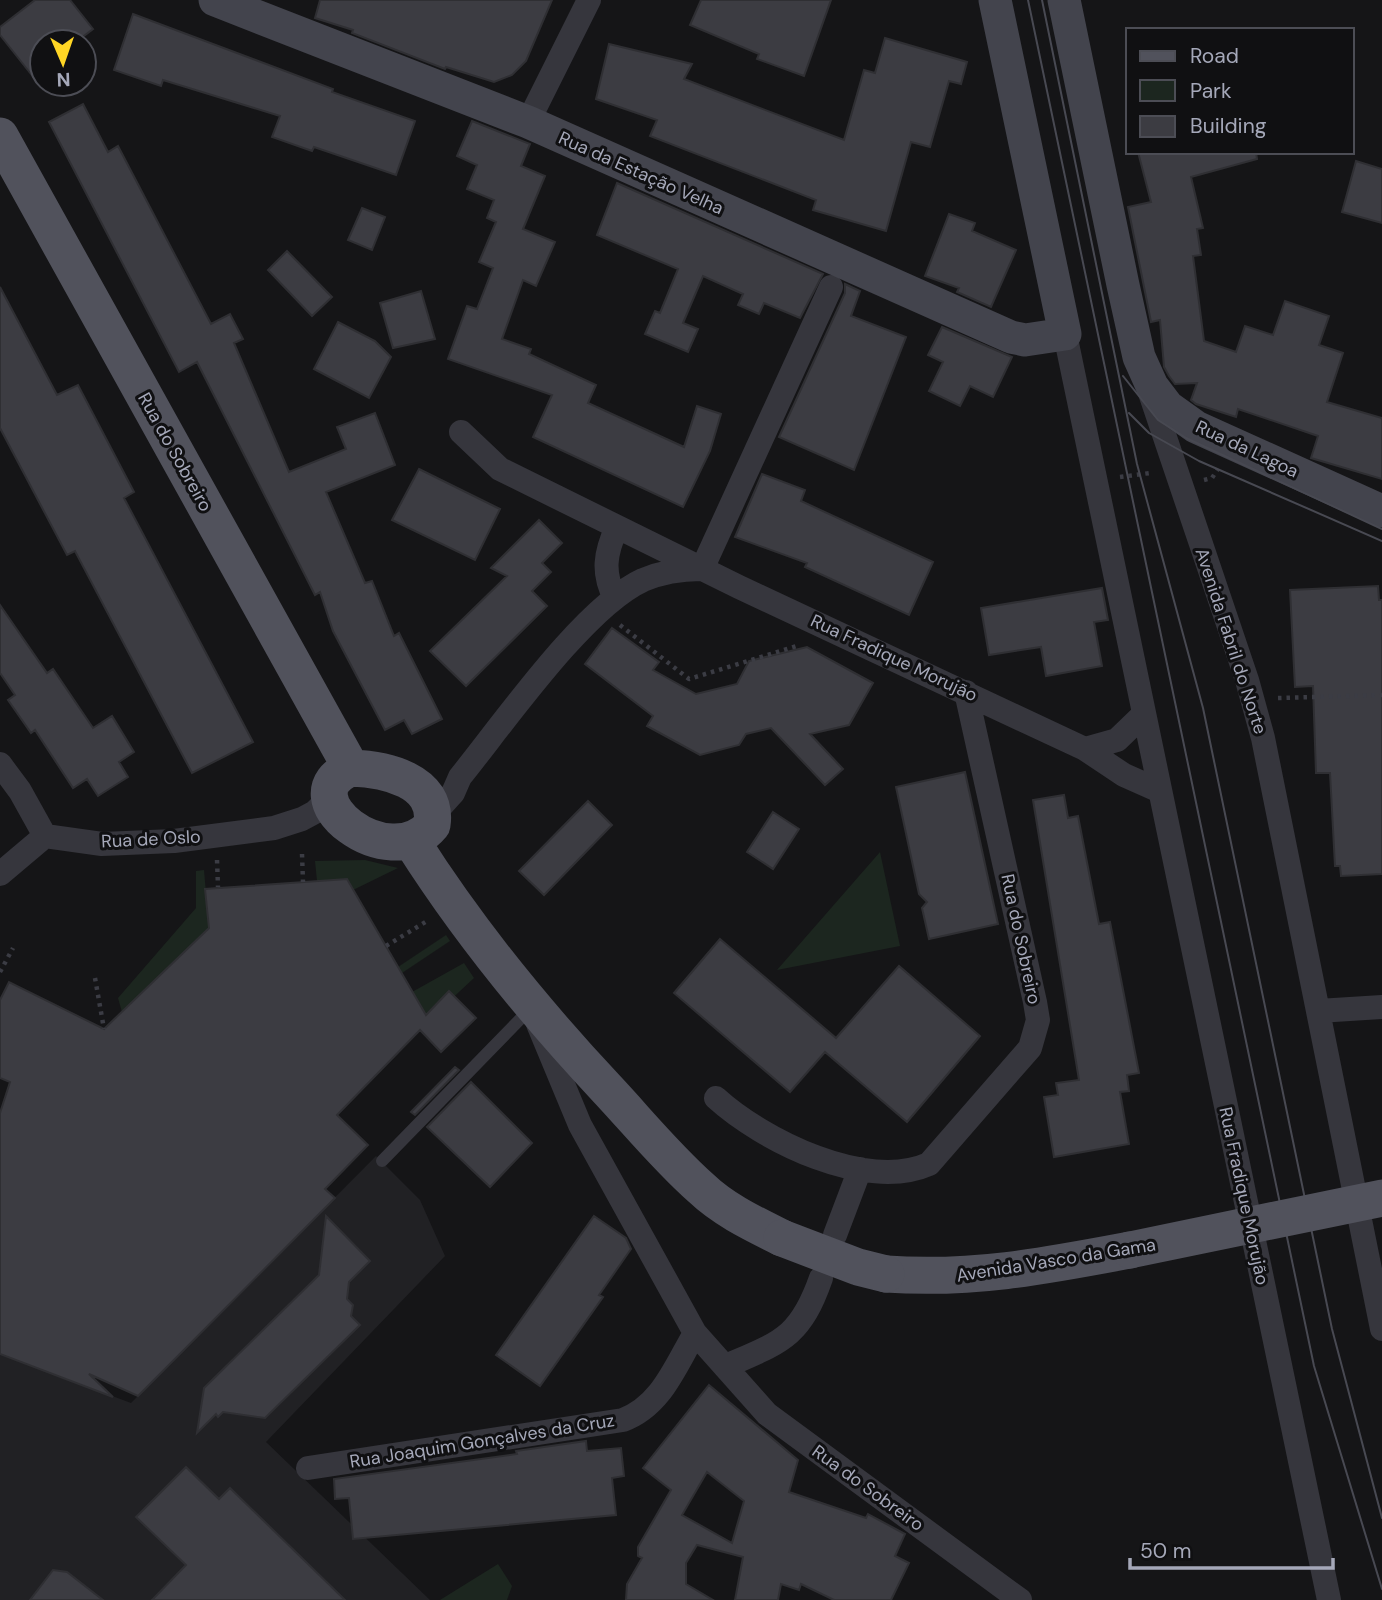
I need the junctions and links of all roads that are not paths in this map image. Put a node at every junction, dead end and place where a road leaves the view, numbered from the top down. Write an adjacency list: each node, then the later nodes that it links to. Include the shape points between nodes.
1 (215, 0): 5 (street, Rua da Estação Velha)
2 (589, 0): 5 (street)
3 (995, 0): 8 (street)
4 (1064, 0): 9 (street, Avenida Fabril do Norte)
5 (528, 122): 8 (street, Rua da Estação Velha, via 1011,337 1025,340)
6 (0, 136): 19 (main road, Rua do Sobreiro)
7 (831, 287): 13 (street)
8 (1065, 334): 16 (street)
9 (1139, 357): 11 (street, Rua da Lagoa, via 1158,396 1196,427); 29 (street, Avenida Fabril do Norte, via 1252,699)
10 (461, 432): 12 (street, Rua Fradique Morujão, via 500,469)
11 (1382, 511)
12 (617, 527): 13 (street, Rua Fradique Morujão); 14 (street, via 606,558)
13 (702, 569): 14 (street, via 660,574); 15 (street, Rua Fradique Morujão)
14 (609, 604): 21 (street, via 568,645 460,777 453,793)
15 (966, 692): 17 (street, Rua Fradique Morujão); 34 (street, Rua do Sobreiro, via 1035,1002 1035,1037 929,1164 901,1172)
16 (1143, 715): 17 (street, via 1117,740); 20 (street, Rua Fradique Morujão)
17 (1085, 749): 20 (street, Rua Fradique Morujão, via 1124,775)
18 (0, 764): 24 (street)
19 (340, 779): 21 (main road, via 382,770); 22 (street, Rua de Oslo, via 315,812); 23 (main road, via 330,803 337,818)
20 (1160, 791): 43 (street, Rua Fradique Morujão)
21 (424, 800): 25 (main road, via 432,825)
22 (274, 828): 23 (street, Rua de Oslo); 24 (street, Rua de Oslo, via 174,841 102,844)
23 (351, 828): 25 (main road, via 381,840)
24 (44, 836): 26 (street)
25 (412, 842): 27 (main road, Rua do Sobreiro)
26 (0, 874)
27 (531, 1007): 30 (main road, Avenida Vasco da Gama); 32 (street, Rua do Sobreiro); 33 (lane)
28 (1382, 1007): 29 (street)
29 (1318, 1011): 38 (street, Avenida Fabril do Norte)
30 (612, 1094): 32 (street, Rua do Sobreiro, via 592,1083 576,1086 574,1102); 35 (main road, Avenida Vasco da Gama, bridge, via 702,1189 742,1218 782,1238 886,1274 984,1275)
31 (716, 1098): 34 (street, Rua do Sobreiro, via 766,1135)
32 (580, 1125): 39 (street, Rua do Sobreiro)
33 (382, 1161)
34 (860, 1169): 36 (street)
35 (1382, 1198)
36 (835, 1235)
37 (821, 1278): 40 (street, via 809,1311 787,1336)
38 (1382, 1329)
39 (695, 1333): 40 (street, Rua do Sobreiro); 41 (street, Rua Joaquim Gonçalves da Cruz, via 652,1404 623,1420)
40 (726, 1366): 42 (street, Rua do Sobreiro, via 768,1414)
41 (308, 1468)
42 (1020, 1600)
43 (1329, 1600)

